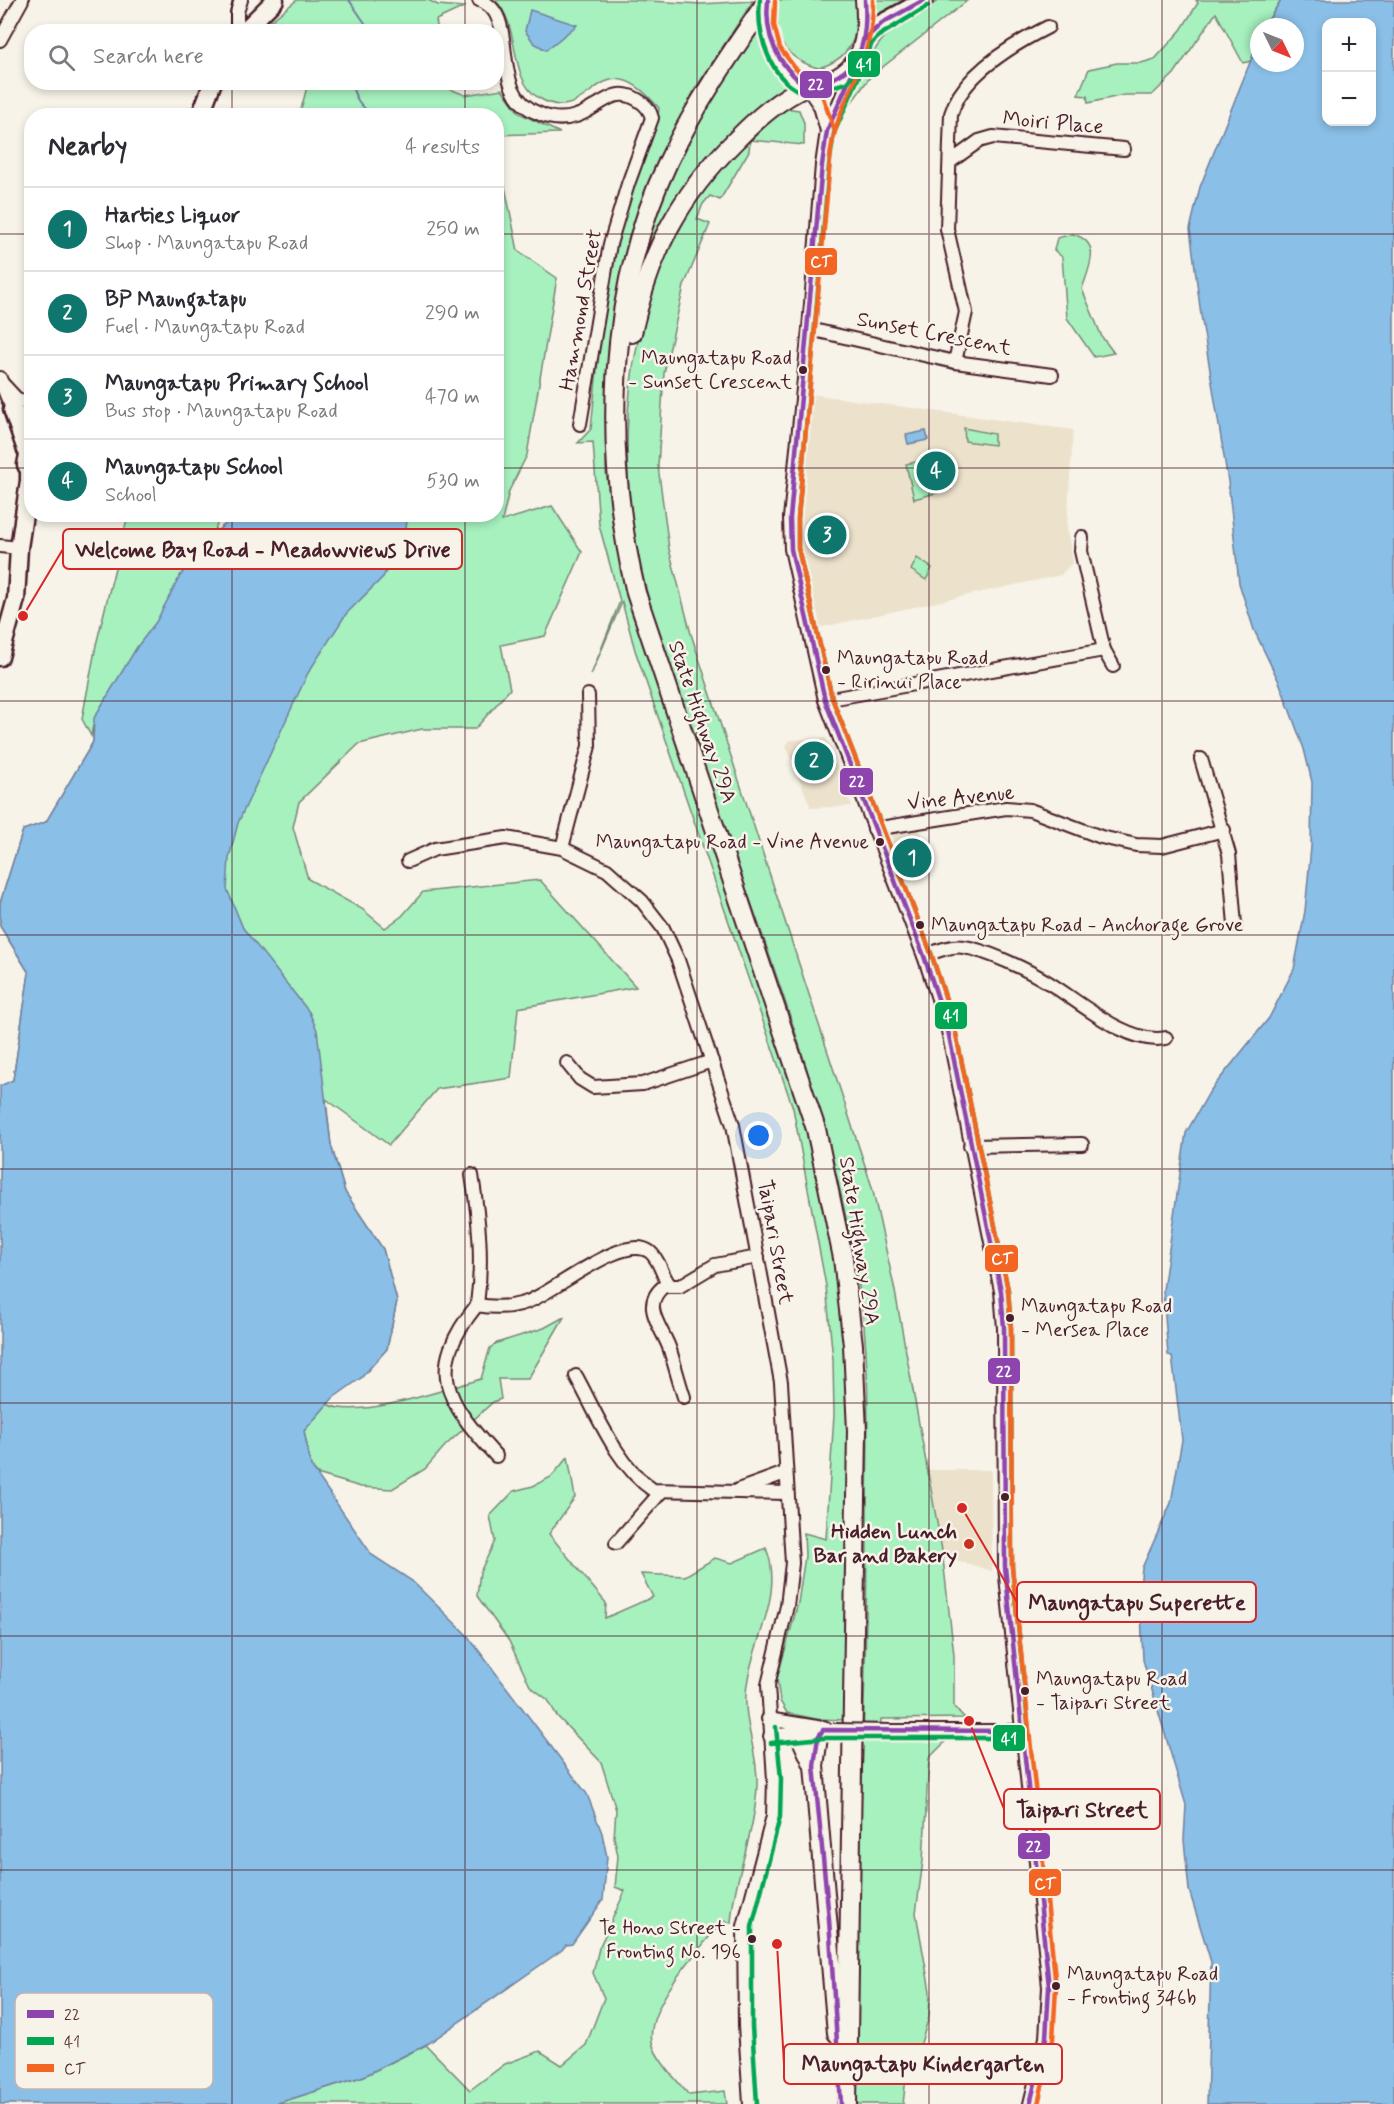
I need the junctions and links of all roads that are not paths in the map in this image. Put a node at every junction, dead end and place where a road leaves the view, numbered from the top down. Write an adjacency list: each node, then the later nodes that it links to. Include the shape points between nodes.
1 (22, 0): 13 (street)
2 (242, 0): 8 (street)
3 (275, 0): 9 (main road)
4 (479, 0): 10 (street, Hammond Street, via 497,14)
5 (865, 0): 12 (highway)
6 (924, 0): 12 (main road, via 882,23)
7 (767, 1): 16 (highway, via 766,26 773,51 789,73); 29 (highway, State Highway 29A, via 702,97 654,194 635,253 622,326 616,366)
8 (237, 24)
9 (251, 24)
10 (499, 24)
11 (1048, 27): 21 (street, via 1026,38 965,85 951,114)
12 (865, 39): 15 (highway)
13 (0, 40)
14 (504, 54): 30 (street, Hammond Street, via 514,94 528,108 548,117 568,118 623,94 642,102 652,118 610,244)
15 (857, 62): 16 (highway, State Highway 29A, via 836,80); 19 (street)
16 (807, 87): 19 (street, via 820,106); 29 (highway, State Highway 29A, via 776,102 747,128 708,168 673,217 636,317)
17 (210, 90): 18 (main road)
18 (203, 108)
19 (827, 131): 22 (street, via 819,183)
20 (1124, 149): 21 (street, Moiri Place, via 993,137 979,141)
21 (950, 162): 23 (street, via 948,242 966,312)
22 (809, 329): 23 (street, Sunset Crescent); 40 (street, via 789,535)
23 (955, 362): 24 (street, Sunset Crescent)
24 (1052, 375)
25 (1, 380): 26 (street); 27 (street)
26 (24, 402)
27 (12, 409): 28 (street); 31 (main road)
28 (24, 417)
29 (616, 418): 73 (highway, State Highway 29A, via 618,494 636,593 816,1129 843,1258 857,1431)
30 (580, 424)
31 (24, 448)
32 (24, 506): 35 (main road)
33 (1082, 537): 36 (street, via 1081,551)
34 (0, 546): 35 (street)
35 (19, 548): 37 (main road, via 16,599)
36 (1104, 650): 38 (street); 40 (street)
37 (0, 657)
38 (1113, 666)
39 (588, 695): 44 (street, via 589,746)
40 (825, 699): 42 (street)
41 (1201, 759): 43 (street)
42 (874, 829): 43 (street, Vine Avenue, via 1012,808 1030,810 1094,835 1136,845 1162,846); 47 (street)
43 (1224, 830): 46 (street)
44 (562, 848): 45 (street, Taipari Street, via 506,838 430,850); 49 (street, Taipari Street, via 607,870 656,917 678,960)
45 (408, 861)
46 (1235, 925)
47 (924, 956): 48 (street, via 950,947 975,950 1032,974 1135,1035); 52 (street, via 946,1026)
48 (1166, 1038)
49 (712, 1061): 50 (street, via 643,1084 593,1087); 54 (street, Taipari Street, via 733,1125)
50 (567, 1063)
51 (1082, 1144): 52 (street)
52 (969, 1146): 67 (street, via 1003,1310 1005,1567)
53 (472, 1175): 56 (street, via 482,1246)
54 (758, 1257): 55 (street, via 715,1265 680,1286); 60 (street, Taipari Street, via 781,1382)
55 (669, 1284): 56 (street, via 655,1257 644,1248 635,1247 610,1255 525,1303 493,1308); 58 (street, via 660,1289 652,1303)
56 (477, 1305): 59 (street, via 451,1342 447,1380 466,1421)
57 (576, 1376): 61 (street, via 602,1427 628,1466 646,1486)
58 (684, 1397)
59 (496, 1456)
60 (785, 1473): 62 (street); 63 (street, Taipari Street)
61 (661, 1492): 62 (street); 64 (street)
62 (731, 1492): 63 (street)
63 (786, 1493): 65 (street, Taipari Street, via 791,1536 790,1589 770,1670)
64 (616, 1543)
65 (768, 1719): 66 (street); 69 (street, Taipari Street)
66 (828, 1730): 67 (street, bridge); 68 (street); 70 (highway, via 816,1745)
67 (1022, 1731): 74 (street, via 1049,1987 1046,2038)
68 (799, 1733): 69 (street); 70 (highway)
69 (770, 1736): 71 (street, Taipari Street, via 773,1816 744,1926)
70 (814, 1766): 72 (highway)
71 (750, 2104)
72 (841, 2104)
73 (847, 2104)
74 (1030, 2104)

